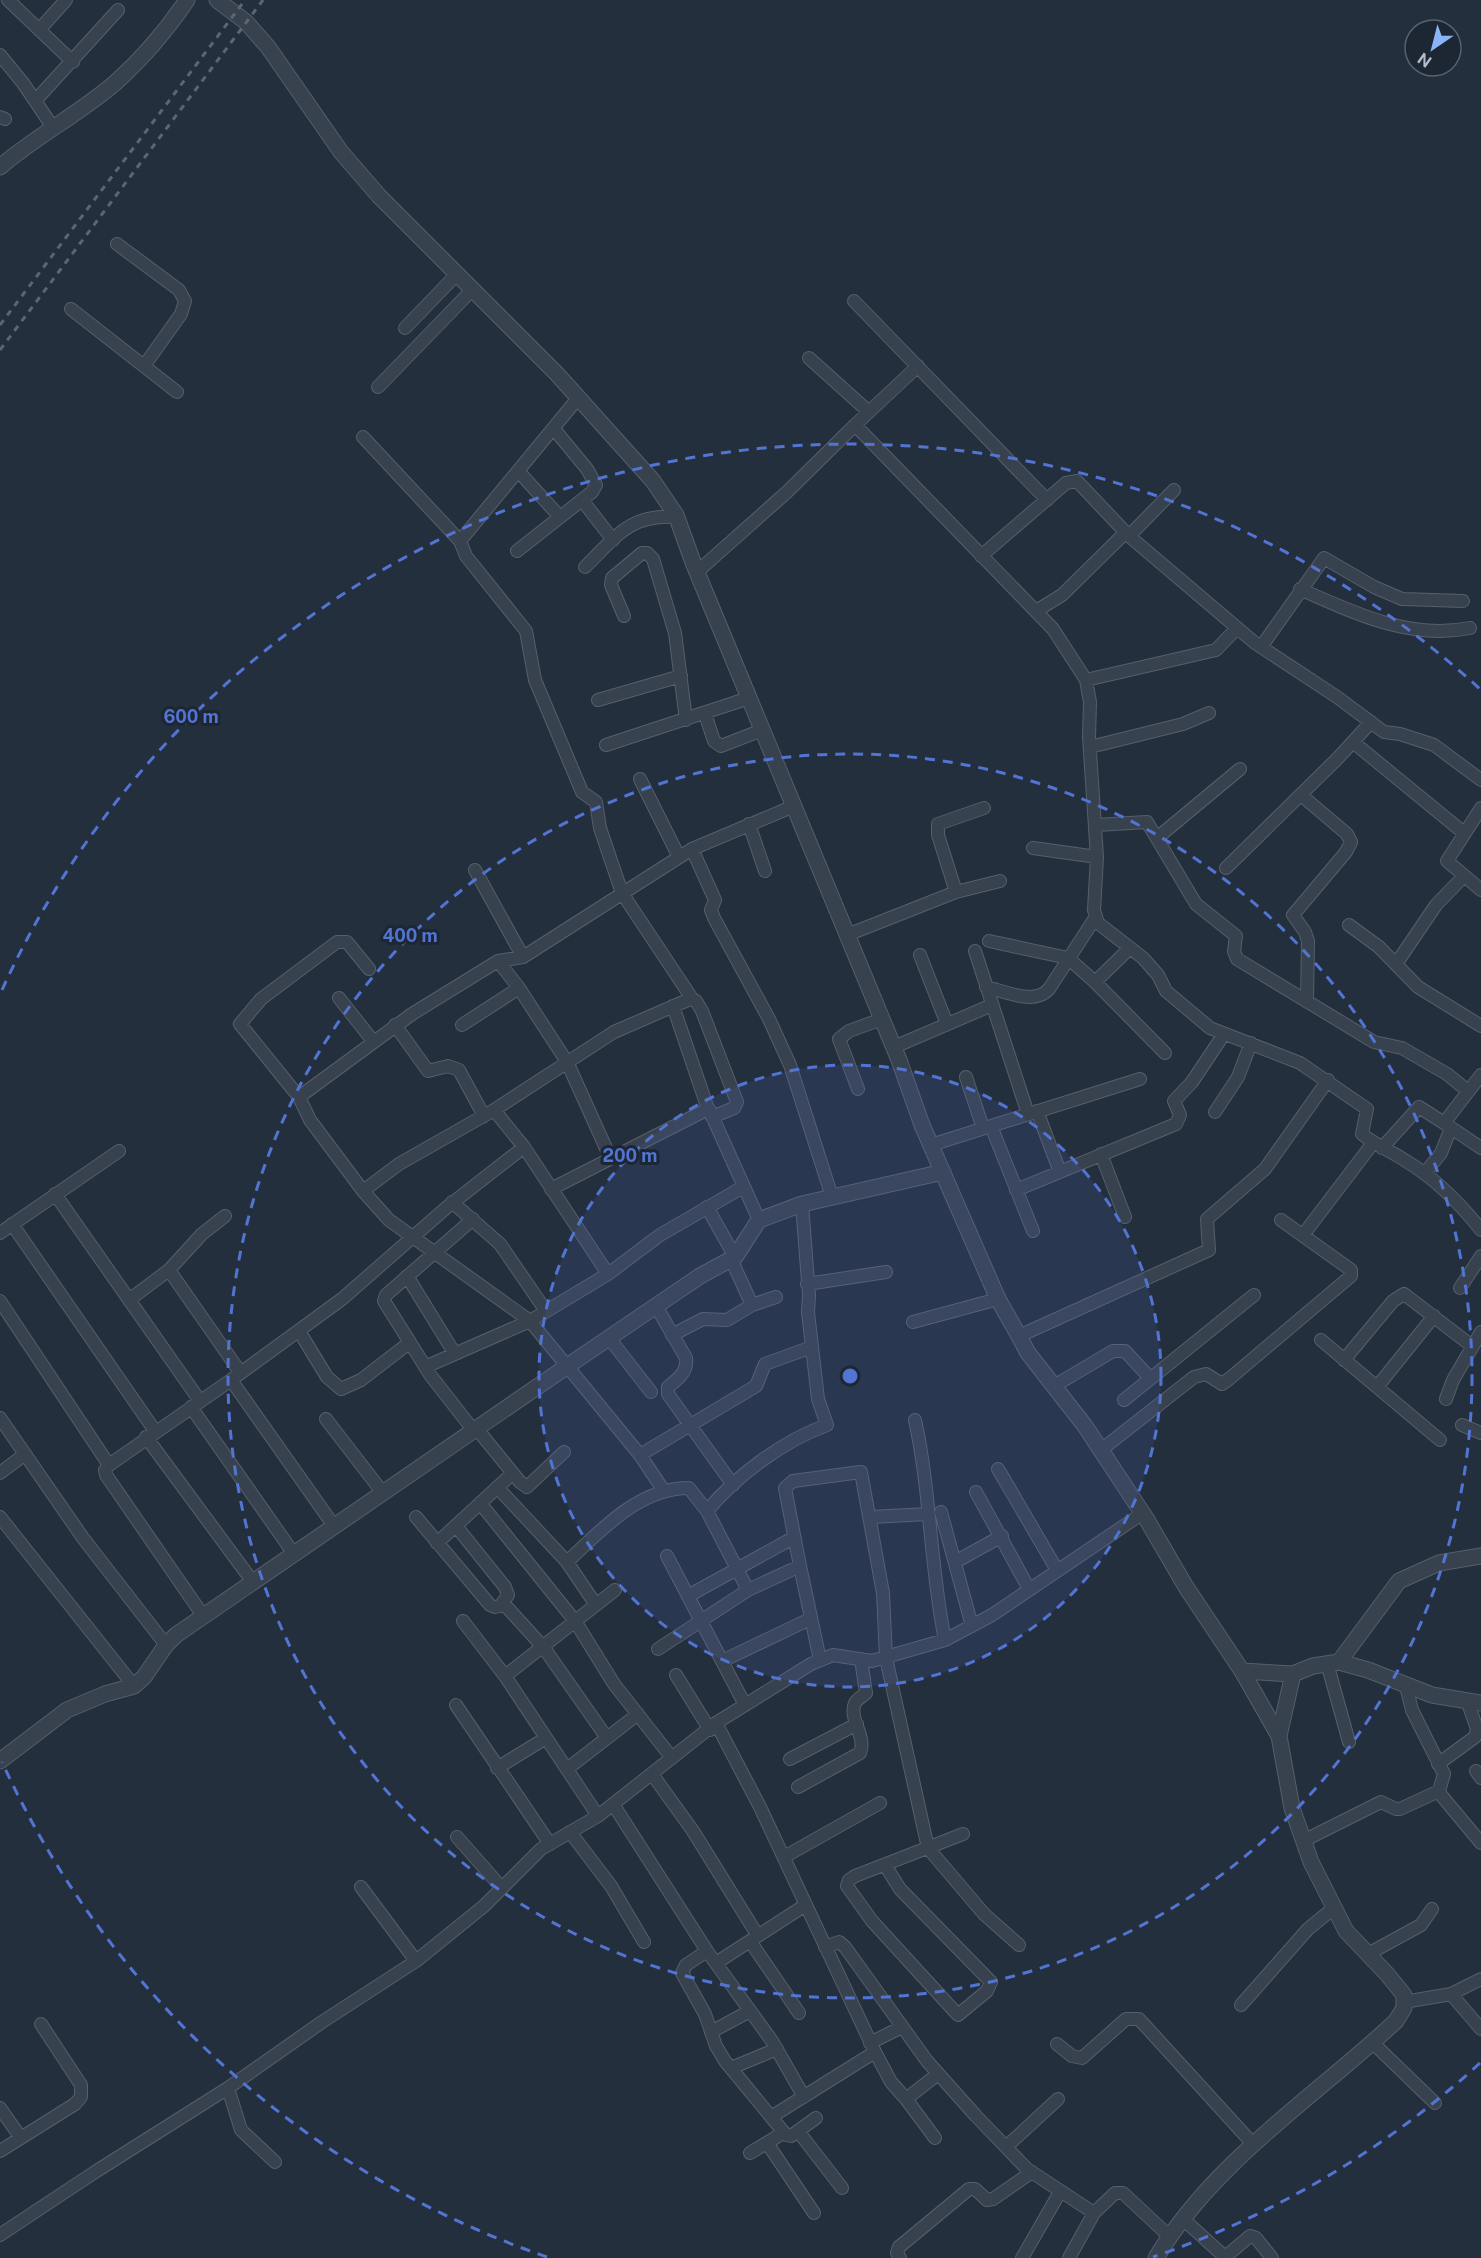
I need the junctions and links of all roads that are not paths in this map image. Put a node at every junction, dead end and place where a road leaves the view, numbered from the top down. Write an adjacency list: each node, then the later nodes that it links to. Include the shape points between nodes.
1 (8, 0): 6 (street)
2 (66, 0): 6 (street)
3 (187, 0): 10 (street, via 162,37 114,84)
4 (217, 0): 13 (street, via 246,22 341,152)
5 (118, 10): 8 (street)
6 (39, 30): 8 (street)
7 (0, 55): 9 (street)
8 (73, 62): 9 (street)
9 (35, 101): 10 (street)
10 (52, 126): 11 (street)
11 (0, 167)
12 (117, 244): 19 (street, via 179,290 185,301 181,314)
13 (457, 274): 14 (street); 17 (street)
14 (472, 290): 21 (street); 23 (street)
15 (854, 301): 20 (street)
16 (71, 309): 19 (street)
17 (405, 328)
18 (809, 358): 24 (street)
19 (144, 366): 22 (street)
20 (918, 366): 24 (street); 31 (street)
21 (378, 387)
22 (177, 392)
23 (579, 397): 26 (street); 33 (street, via 653,481)
24 (869, 412): 25 (street)
25 (855, 425): 38 (street); 40 (street)
26 (554, 429): 28 (street); 30 (street, via 595,481 594,488)
27 (363, 437): 36 (street)
28 (519, 472): 32 (street); 36 (street)
29 (1174, 490): 34 (street)
30 (582, 500): 32 (street); 35 (street)
31 (1047, 500): 34 (street, via 1066,483 1077,481); 38 (street)
32 (560, 517): 37 (street)
33 (676, 517): 35 (street, via 646,517); 40 (street)
34 (1128, 534): 43 (street, via 1062,595); 45 (street)
35 (613, 540): 39 (street)
36 (460, 541): 81 (street, via 466,556 526,631 536,680 582,792 596,802 600,828)
37 (517, 551)
38 (981, 556): 43 (street)
39 (585, 567)
40 (697, 572): 50 (street)
41 (1300, 589): 42 (street, via 1324,558 1402,599); 46 (street, via 1395,627 1450,632); 47 (street)
42 (1463, 601)
43 (1036, 611): 49 (street, via 1053,629)
44 (624, 616): 48 (street, via 611,585 612,578 647,553 675,633)
45 (1237, 628): 47 (street); 49 (street, via 1216,650)
46 (1470, 628)
47 (1261, 647): 55 (street)
48 (681, 676): 51 (street); 54 (street)
49 (1086, 680): 59 (street)
50 (749, 698): 53 (street); 56 (street)
51 (598, 700)
52 (1209, 713): 59 (street, via 1183,724)
53 (705, 714): 54 (street); 56 (street, via 714,741 721,746)
54 (686, 720): 58 (street)
55 (1371, 722): 57 (street); 62 (street, via 1384,732 1434,745)
56 (762, 730): 64 (street)
57 (1353, 742): 63 (street); 69 (street)
58 (606, 745)
59 (1090, 747): 68 (street)
60 (1240, 769): 70 (street)
61 (640, 779): 73 (street)
62 (1481, 780)
63 (1300, 795): 75 (street); 100 (street, via 1347,834 1351,842 1293,915 1308,941)
64 (794, 806): 67 (street); 85 (street)
65 (984, 808): 82 (street, via 938,824)
66 (1481, 808): 69 (street)
67 (749, 824): 72 (street); 77 (street)
68 (1096, 825): 70 (street, via 1141,821 1151,826); 74 (street)
69 (1464, 833): 78 (street, via 1447,861)
70 (1157, 838): 100 (street, via 1196,904 1236,936 1237,959)
71 (1033, 848): 74 (street)
72 (692, 849): 73 (street); 142 (street, via 715,900 711,910 714,918 790,1065)
73 (679, 857): 81 (street)
74 (1097, 857): 83 (street)
75 (1226, 868)
76 (475, 870): 90 (street)
77 (765, 871)
78 (1464, 876): 80 (street); 93 (street, via 1436,905)
79 (1000, 881): 82 (street)
80 (1481, 890)
81 (622, 892): 90 (street); 99 (street)
82 (956, 892): 85 (street)
83 (1095, 918): 87 (street); 91 (street)
84 (1349, 925): 93 (street)
85 (847, 935): 103 (street)
86 (989, 941): 91 (street)
87 (1130, 948): 95 (street); 108 (street, via 1158,975 1166,992 1210,1028)
88 (975, 951): 96 (street)
89 (920, 955): 105 (street)
90 (523, 957): 92 (street)
91 (1068, 958): 95 (street); 96 (street, via 1040,997)
92 (498, 962): 97 (street); 106 (street)
93 (1396, 964): 107 (street, via 1418,987)
94 (369, 969): 120 (street, via 347,942 337,942 261,999 240,1024)
95 (1095, 982): 112 (street)
96 (986, 987): 101 (street)
97 (519, 988): 104 (street); 113 (street)
98 (339, 998): 109 (street)
99 (693, 999): 102 (street); 123 (street, via 702,1011 737,1102 734,1108)
100 (1307, 1002): 119 (street, via 1374,1042 1402,1047)
101 (992, 1005): 105 (street); 124 (street)
102 (673, 1006): 113 (street, via 614,1032); 123 (street)
103 (882, 1019): 111 (street); 118 (street, via 849,1031 839,1039)
104 (462, 1024)
105 (947, 1024): 111 (street)
106 (395, 1025): 109 (street); 122 (street, via 428,1071 448,1066 459,1070)
107 (1481, 1026)
108 (1224, 1034): 110 (street); 132 (street, via 1199,1073 1174,1101 1179,1121)
109 (373, 1041): 120 (street)
110 (1251, 1043): 117 (street, via 1300,1063); 121 (street, via 1238,1077)
111 (894, 1047): 127 (street)
112 (1165, 1053)
113 (567, 1062): 122 (street); 133 (street)
114 (1481, 1075): 119 (street)
115 (966, 1077): 126 (street)
116 (1140, 1079): 124 (street)
117 (1328, 1080): 128 (street, via 1367,1109 1362,1134); 180 (street, via 1265,1169 1207,1219 1209,1250)
118 (858, 1089)
119 (1468, 1091): 125 (street)
120 (299, 1097): 140 (street, via 310,1120)
121 (1215, 1112)
122 (489, 1113): 129 (street); 140 (street, via 399,1164)
123 (710, 1113): 133 (street); 137 (street)
124 (1033, 1113): 126 (street); 135 (street)
125 (1448, 1126): 128 (street, via 1419,1107); 130 (street); 136 (street, via 1441,1153)
126 (987, 1127): 127 (street); 139 (street)
127 (931, 1145): 134 (street)
128 (1377, 1145): 136 (street); 155 (street)
129 (524, 1147): 138 (street); 143 (street)
130 (1481, 1148)
131 (119, 1151): 141 (street)
132 (1101, 1154): 135 (street); 147 (street)
133 (610, 1157): 138 (street)
134 (943, 1172): 142 (street); 168 (street)
135 (1060, 1172): 139 (street)
136 (1425, 1173): 152 (street, via 1462,1205)
137 (743, 1187): 145 (street); 149 (street)
138 (551, 1189): 162 (street)
139 (1017, 1190): 153 (street)
140 (363, 1191): 156 (street, via 389,1220)
141 (56, 1194): 151 (street); 169 (street)
142 (832, 1197): 144 (street)
143 (452, 1202): 148 (street); 156 (street)
144 (802, 1204): 149 (street); 164 (street)
145 (707, 1208): 159 (street); 162 (street, via 660,1234)
146 (225, 1216): 160 (street, via 202,1234)
147 (1125, 1217)
148 (473, 1219): 157 (street); 173 (street, via 500,1244)
149 (759, 1220): 159 (street)
150 (1281, 1220): 155 (street)
151 (12, 1224): 154 (street); 205 (street)
152 (1481, 1230)
153 (1033, 1231)
154 (0, 1233)
155 (1303, 1235): 207 (street, via 1349,1267 1352,1273 1348,1280 1222,1384 1206,1374 1194,1377)
156 (412, 1237): 157 (street); 177 (street)
157 (436, 1253): 163 (street); 175 (street)
158 (1481, 1256): 165 (street)
159 (733, 1258): 171 (street); 172 (street)
160 (169, 1270): 169 (street); 190 (street)
161 (886, 1272): 164 (street)
162 (608, 1274): 173 (street)
163 (407, 1276): 183 (street, via 384,1301); 186 (street)
164 (807, 1284): 185 (street)
165 (1460, 1288)
166 (1254, 1295): 191 (street)
167 (776, 1297): 171 (street)
168 (998, 1299): 176 (street); 180 (street)
169 (129, 1300): 197 (street)
170 (0, 1301): 211 (street)
171 (752, 1305): 179 (street, via 727,1320 703,1319)
172 (656, 1306): 179 (street); 181 (street)
173 (546, 1311): 175 (street)
174 (1434, 1316): 184 (street); 187 (street, via 1410,1297 1400,1296); 193 (street)
175 (530, 1321): 186 (street); 188 (street)
176 (913, 1322)
177 (299, 1331): 183 (street, via 327,1377 341,1389 361,1380); 190 (street)
178 (1481, 1332): 184 (street)
179 (672, 1335): 201 (street, via 687,1365 667,1391)
180 (1019, 1336): 192 (street)
181 (609, 1338): 188 (street); 194 (street)
182 (1321, 1340): 187 (street)
183 (409, 1343): 189 (street)
184 (1475, 1346): 195 (street)
185 (812, 1347): 201 (street, via 770,1361 762,1369 756,1386); 215 (street, via 818,1399 827,1425 804,1433)
186 (455, 1354): 189 (street)
187 (1344, 1360): 193 (street)
188 (569, 1365): 203 (street); 210 (street)
189 (425, 1367): 203 (street)
190 (235, 1376): 197 (street); 227 (street)
191 (1149, 1378): 192 (street, via 1125,1351 1113,1351); 196 (street)
192 (1054, 1386): 207 (street)
193 (1377, 1387): 206 (street)
194 (651, 1392)
195 (1446, 1398)
196 (1124, 1400)
197 (195, 1404): 205 (street); 232 (street)
198 (0, 1418): 209 (street)
199 (326, 1419): 219 (street)
200 (915, 1420): 222 (street)
201 (691, 1424): 210 (street); 215 (street)
202 (1462, 1425): 204 (street)
203 (475, 1430): 214 (street); 219 (street)
204 (1481, 1433)
205 (150, 1434): 211 (street); 240 (street)
206 (1440, 1440)
207 (1101, 1450): 223 (street)
208 (564, 1452): 214 (street, via 530,1485 524,1485)
209 (24, 1455): 213 (street); 254 (street)
210 (640, 1455): 217 (street)
211 (109, 1465): 247 (street, via 105,1470 111,1485)
212 (998, 1469): 239 (street)
213 (0, 1473)
214 (513, 1473): 216 (street)
215 (733, 1485): 221 (street)
216 (497, 1487): 220 (street); 235 (street)
217 (664, 1491): 221 (street, via 689,1488); 235 (street, via 631,1506)
218 (976, 1492): 229 (street)
219 (383, 1493): 227 (street)
220 (480, 1503): 228 (street); 251 (street)
221 (707, 1511): 238 (street)
222 (935, 1513): 226 (street); 236 (street); 253 (street, via 938,1608)
223 (1143, 1514): 239 (street); 262 (street)
224 (0, 1517): 266 (street)
225 (416, 1517): 231 (street)
226 (871, 1517): 230 (street, via 861,1472 793,1481 784,1492); 257 (street, via 886,1618)
227 (334, 1526): 232 (street)
228 (456, 1526): 231 (street); 245 (street, via 505,1587 508,1595)
229 (1002, 1536): 236 (street); 241 (street)
230 (793, 1538): 237 (street); 238 (street)
231 (437, 1543): 245 (street, via 490,1605)
232 (294, 1554): 240 (street)
233 (667, 1556): 244 (street)
234 (1481, 1556): 261 (street, via 1439,1563 1399,1581)
235 (567, 1562): 246 (street)
236 (955, 1562): 252 (street)
237 (800, 1566): 243 (street); 248 (street)
238 (737, 1569): 243 (street); 244 (street)
239 (1057, 1570): 241 (street)
240 (254, 1582): 247 (street)
241 (1029, 1589): 252 (street)
242 (615, 1590): 246 (street)
243 (748, 1590): 249 (street)
244 (688, 1596): 249 (street)
245 (501, 1605): 255 (street, via 508,1607)
246 (596, 1605): 251 (street)
247 (204, 1617): 254 (street)
248 (810, 1619): 259 (street); 260 (street)
249 (701, 1620): 256 (street); 260 (street)
250 (463, 1621): 265 (street)
251 (575, 1621): 255 (street); 271 (street, via 614,1684)
252 (972, 1626): 253 (street)
253 (945, 1640): 257 (street)
254 (166, 1644): 266 (street)
255 (544, 1648): 265 (street); 276 (street)
256 (658, 1649)
257 (886, 1658): 258 (street); 296 (street)
258 (861, 1659): 259 (street, via 833,1654); 272 (street, via 866,1693 854,1707)
259 (820, 1660): 270 (street)
260 (722, 1661): 270 (street)
261 (1333, 1662): 263 (street); 267 (street, via 1368,1670); 277 (street)
262 (1242, 1671): 263 (street); 274 (street)
263 (1293, 1674): 274 (street)
264 (676, 1675): 273 (street)
265 (505, 1676): 275 (street)
266 (135, 1686): 280 (street, via 67,1710)
267 (1406, 1686): 268 (street); 281 (street, via 1412,1710)
268 (1475, 1703): 281 (street, via 1475,1737)
269 (456, 1705): 282 (street)
270 (745, 1705): 273 (street)
271 (638, 1714): 276 (street); 278 (street)
272 (857, 1724): 279 (street); 285 (street, via 860,1752)
273 (713, 1726): 278 (street); 297 (street)
274 (1279, 1736): 293 (street, via 1292,1808)
275 (546, 1738): 282 (street); 283 (street)
276 (607, 1738): 283 (street)
277 (1349, 1742)
278 (672, 1758): 284 (street)
279 (790, 1759)
280 (0, 1761)
281 (1438, 1764): 286 (street, via 1444,1774)
282 (497, 1768): 295 (street)
283 (567, 1769): 289 (street)
284 (652, 1774): 288 (street); 304 (street, via 693,1832)
285 (798, 1787)
286 (1439, 1791): 293 (street, via 1401,1809 1381,1802); 294 (street)
287 (880, 1803): 297 (street)
288 (613, 1804): 289 (street); 308 (street)
289 (598, 1816): 290 (street)
290 (570, 1832): 295 (street); 305 (street, via 611,1886)
291 (963, 1834): 296 (street)
292 (457, 1837): 300 (street)
293 (1304, 1841): 302 (street)
294 (1481, 1843)
295 (550, 1844): 300 (street)
296 (928, 1848): 298 (street); 306 (street, via 984,1914)
297 (784, 1857): 301 (street)
298 (885, 1865): 298 (street, via 900,1889 991,1982 987,1991 960,2014 949,2009 849,1892 849,1880)
299 (362, 1887): 310 (street)
300 (501, 1887): 310 (street, via 484,1906)
301 (804, 1906): 304 (street); 307 (street)
302 (1335, 1907): 309 (street, via 1346,1931); 315 (street, via 1308,1929)
303 (1432, 1909): 309 (street, via 1421,1925)
304 (754, 1939): 311 (street); 317 (street)
305 (644, 1942)
306 (1019, 1945)
307 (825, 1947): 319 (street, via 838,1942 845,1947); 324 (street)
308 (707, 1951): 311 (street); 321 (street, via 686,1965 682,1973)
309 (1368, 1954): 314 (street, via 1404,1995)
310 (416, 1961): 328 (street)
311 (716, 1963): 316 (street)
312 (1481, 1979): 313 (street)
313 (1451, 1994): 314 (street); 320 (street)
314 (1404, 2002): 322 (street, via 1396,2021)
315 (1241, 2005)
316 (750, 2011): 321 (street); 325 (street)
317 (799, 2013)
318 (41, 2024): 338 (street, via 83,2091 75,2104)
319 (902, 2026): 324 (street); 327 (street)
320 (1481, 2029)
321 (711, 2032): 326 (street)
322 (1373, 2043): 332 (street); 341 (street)
323 (1058, 2044): 341 (street, via 1072,2056 1082,2058 1126,2019 1139,2019)
324 (872, 2047): 329 (street); 330 (street, via 891,2082)
325 (777, 2049): 326 (street); 329 (street)
326 (731, 2068): 334 (street)
327 (938, 2074): 330 (street); 342 (street)
328 (228, 2088): 345 (street, via 241,2130); 352 (street)
329 (804, 2097): 334 (street)
330 (906, 2099): 339 (street)
331 (1058, 2099): 342 (street)
332 (1435, 2103)
333 (0, 2108): 338 (street)
334 (771, 2117): 337 (street)
335 (816, 2118): 336 (street)
336 (798, 2131): 337 (street, via 791,2136); 347 (street)
337 (783, 2133): 340 (street)
338 (21, 2138): 343 (street)
339 (935, 2138)
340 (767, 2143): 344 (street); 349 (street)
341 (1254, 2145): 351 (street, via 1220,2176)
342 (1006, 2147): 346 (street)
343 (0, 2151)
344 (750, 2153)
345 (275, 2162)
346 (1032, 2172): 348 (street); 354 (street, via 993,2199 987,2200 975,2189 969,2189 899,2247)
347 (842, 2188)
348 (1060, 2192): 350 (street); 355 (street)
349 (814, 2213)
350 (1094, 2213): 353 (street, via 1120,2192); 356 (street)
351 (1183, 2219): 353 (street); 358 (street, via 1225,2257 1250,2236)
352 (2, 2230)
353 (1169, 2236): 357 (street)
354 (900, 2258)
355 (1022, 2258)
356 (1069, 2258)
357 (1156, 2258)
358 (1272, 2258)

